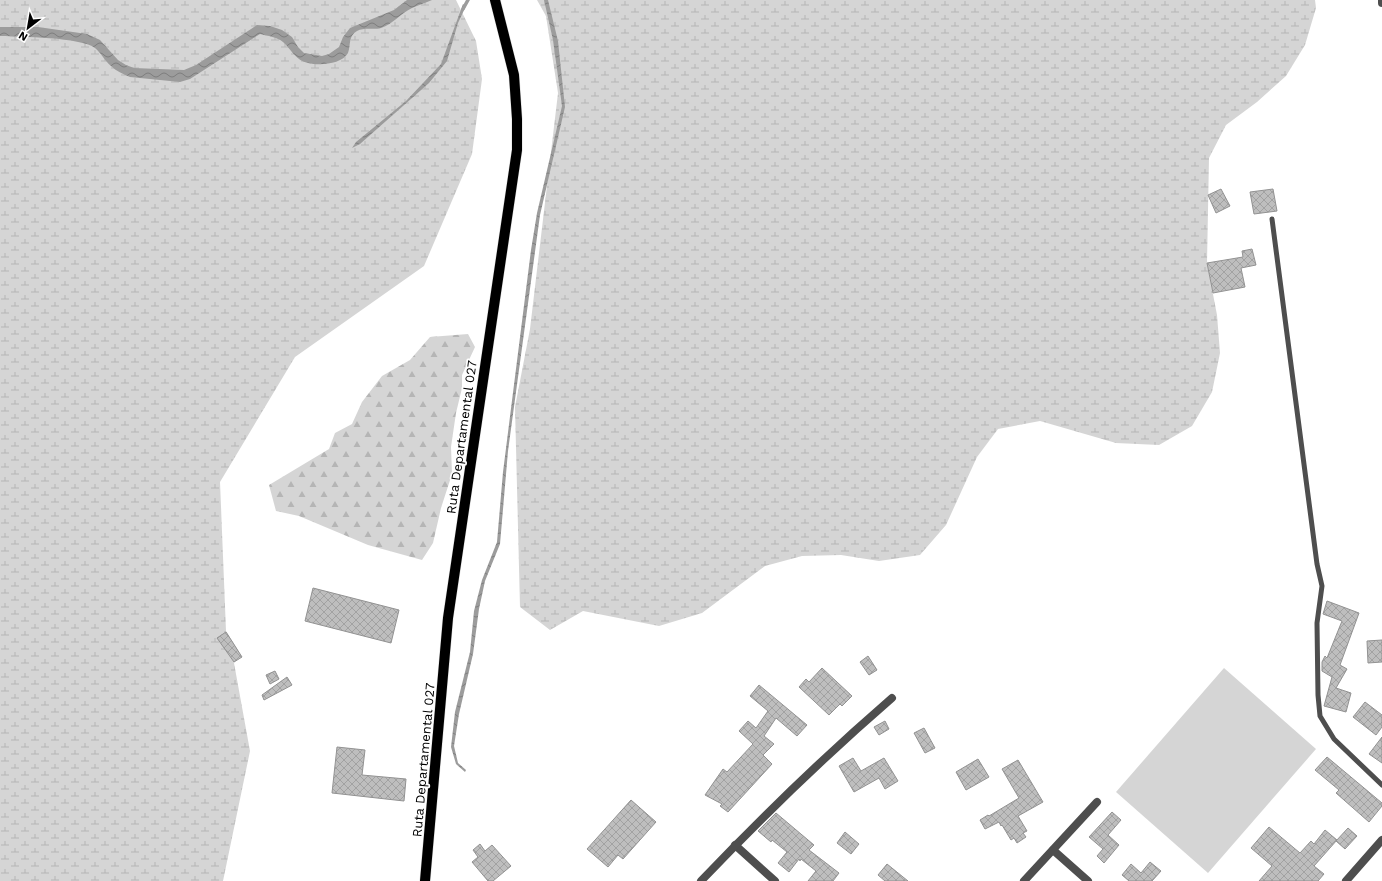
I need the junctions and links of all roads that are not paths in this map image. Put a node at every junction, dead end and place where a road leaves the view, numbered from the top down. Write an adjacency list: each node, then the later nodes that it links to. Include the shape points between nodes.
1 (495, 0): 11 (main road, Ruta Departamental 027, via 514,74 517,150 448,618)
2 (1382, 0): 3 (street)
3 (1382, 3)
4 (1272, 219): 6 (lane, via 1316,564 1322,586 1317,623 1320,716 1334,739)
5 (892, 698): 9 (street, via 823,758)
6 (1382, 785)
7 (1097, 802): 10 (street)
8 (1382, 840): 16 (street)
9 (735, 846): 12 (street); 13 (street)
10 (1053, 850): 14 (street); 15 (street)
11 (425, 881)
12 (701, 881)
13 (775, 881)
14 (1024, 881)
15 (1088, 881)
16 (1346, 881)

